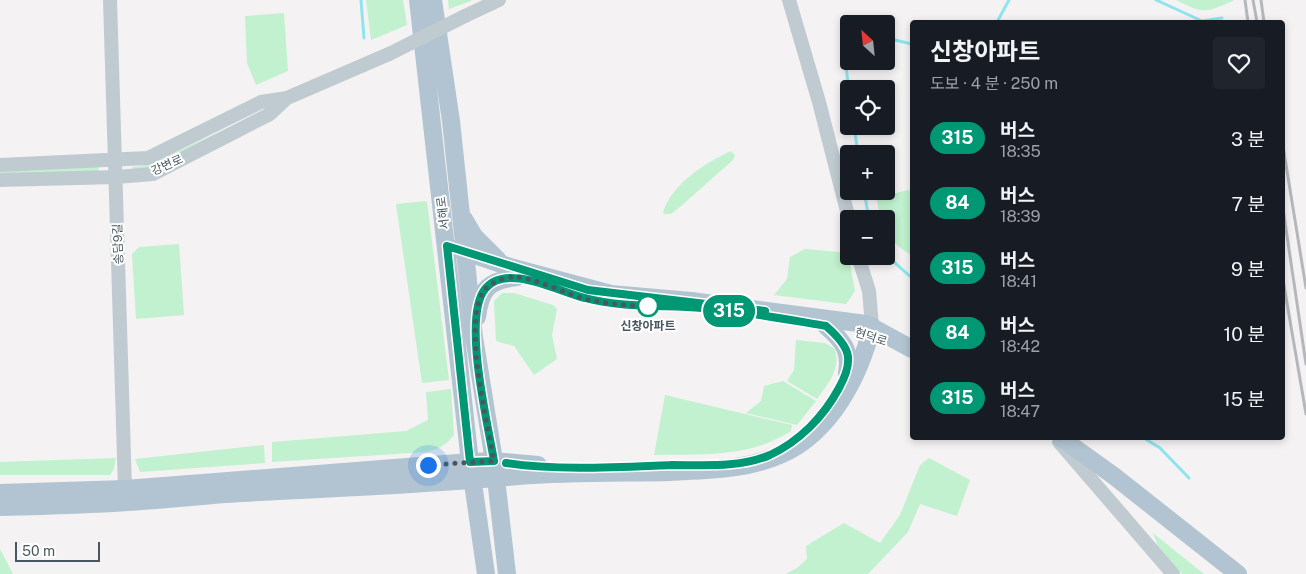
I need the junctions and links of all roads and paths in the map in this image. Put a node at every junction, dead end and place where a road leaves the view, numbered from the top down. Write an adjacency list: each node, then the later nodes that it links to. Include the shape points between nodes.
1 (110, 0): 7 (street, 송담9길)
2 (418, 0): 13 (main road, 서해로)
3 (433, 0): 12 (main road, 서해로)
4 (499, 0): 6 (street, 강변로, bridge, via 389,54)
5 (789, 0): 11 (street, via 820,102)
6 (287, 98): 7 (street, 강변로, via 261,102 148,158); 9 (street, 강변로, via 270,114 153,174)
7 (115, 161): 8 (street, 강변로); 9 (street, 송담9길)
8 (0, 165)
9 (116, 177): 10 (street, 강변로); 28 (street, 송담9길)
10 (0, 180)
11 (847, 210)
12 (461, 211): 14 (main road, 서해로); 16 (main road, via 468,227 484,248)
13 (447, 251): 14 (main road, 현덕로); 25 (main road, 서해로)
14 (466, 255): 16 (main road, 현덕로); 19 (main road, 서해로)
15 (861, 265): 18 (street, 현덕로, via 869,291)
16 (513, 272): 17 (main road, 현덕로, via 585,299 621,305 701,308); 18 (main road, 현덕로, via 611,294 691,301); 19 (main road, via 484,290)
17 (826, 326): 18 (main road, 현덕로); 21 (main road, via 844,343 849,362)
18 (868, 330): 20 (main road, 현덕로); 21 (main road); 26 (main road, via 848,388 831,414 785,453 742,467)
19 (474, 337): 24 (main road, 서해로)
20 (910, 350)
21 (847, 373): 24 (main road, via 818,420 769,456 740,463 597,466)
22 (1058, 440): 33 (street)
23 (1063, 440): 34 (main road)
24 (494, 461): 25 (main road); 26 (main road, 서해로)
25 (470, 462): 27 (main road, 서해로); 28 (main road)
26 (496, 479): 27 (main road); 32 (main road, 서해로)
27 (472, 481): 30 (main road); 31 (main road, 서해로)
28 (125, 488): 29 (main road)
29 (0, 493)
30 (0, 507)
31 (486, 574)
32 (507, 574)
33 (1173, 574)
34 (1238, 574)

